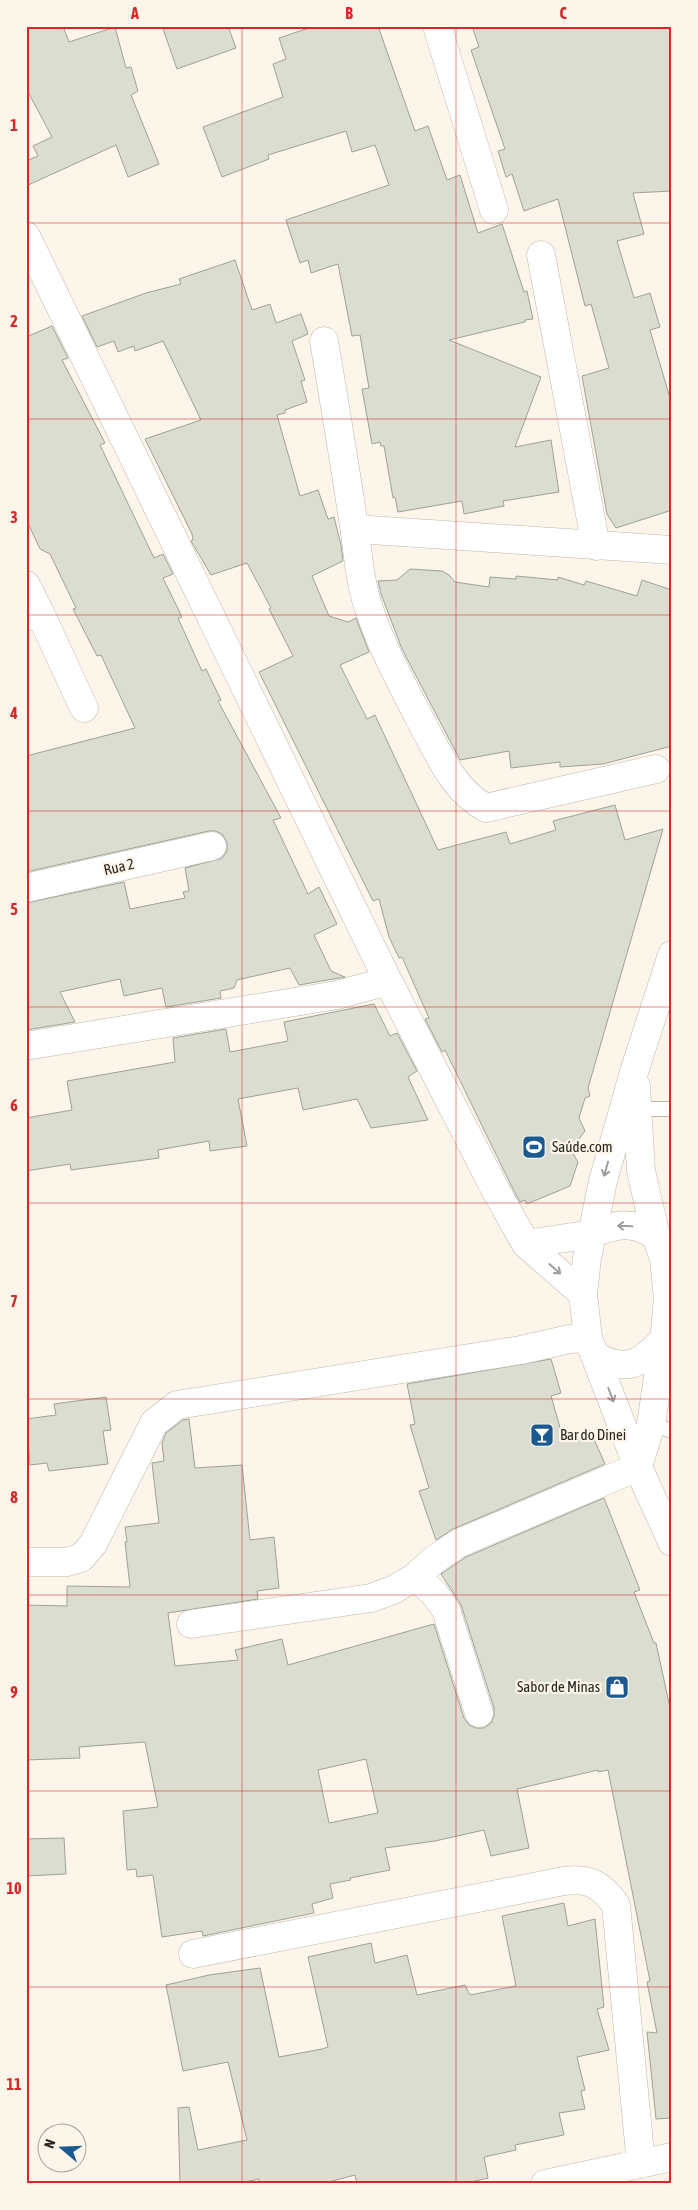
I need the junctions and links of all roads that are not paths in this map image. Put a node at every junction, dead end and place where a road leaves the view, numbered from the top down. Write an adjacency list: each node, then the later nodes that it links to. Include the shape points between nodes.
1 (437, 26): 2 (street)
2 (494, 210)
3 (26, 236): 5 (street)
4 (541, 255): 8 (street)
5 (36, 279): 17 (street)
6 (324, 341): 7 (street)
7 (355, 529): 8 (street); 13 (street, via 361,581 380,638 446,768 472,800 486,808)
8 (596, 546): 9 (street)
9 (672, 550)
10 (26, 585): 11 (street)
11 (33, 615): 12 (street)
12 (84, 708)
13 (656, 769)
14 (212, 846): 15 (street, Rua 2)
15 (26, 888)
16 (672, 955): 19 (street)
17 (388, 981): 18 (street, via 337,995); 24 (street)
18 (26, 1046)
19 (634, 1072): 20 (street); 22 (street, one-way to 22, via 603,1181)
20 (638, 1109): 21 (lane); 23 (street, via 641,1171)
21 (672, 1109)
22 (592, 1234): 23 (street, one-way to 22, via 644,1228 623,1225); 24 (street); 25 (street)
23 (656, 1236): 26 (street, via 664,1259 668,1298)
24 (526, 1244): 25 (street, one-way to 25)
25 (583, 1294): 27 (street)
26 (664, 1339): 27 (street, via 648,1355 626,1366 611,1363); 28 (street)
27 (591, 1347): 29 (street, one-way to 29); 31 (street, via 570,1339 521,1350 177,1405 154,1423 93,1544 81,1558 67,1562)
28 (661, 1428): 29 (street)
29 (638, 1467): 30 (street); 32 (street, via 459,1543)
30 (672, 1542)
31 (26, 1562)
32 (415, 1577): 33 (street, via 370,1598); 34 (street, via 434,1593 446,1610)
33 (191, 1624)
34 (480, 1713)
35 (193, 1954): 37 (street, via 564,1881 578,1879 592,1883 606,1891 616,1905)
36 (672, 2158): 37 (street)
37 (641, 2164): 38 (street)
38 (545, 2184)

